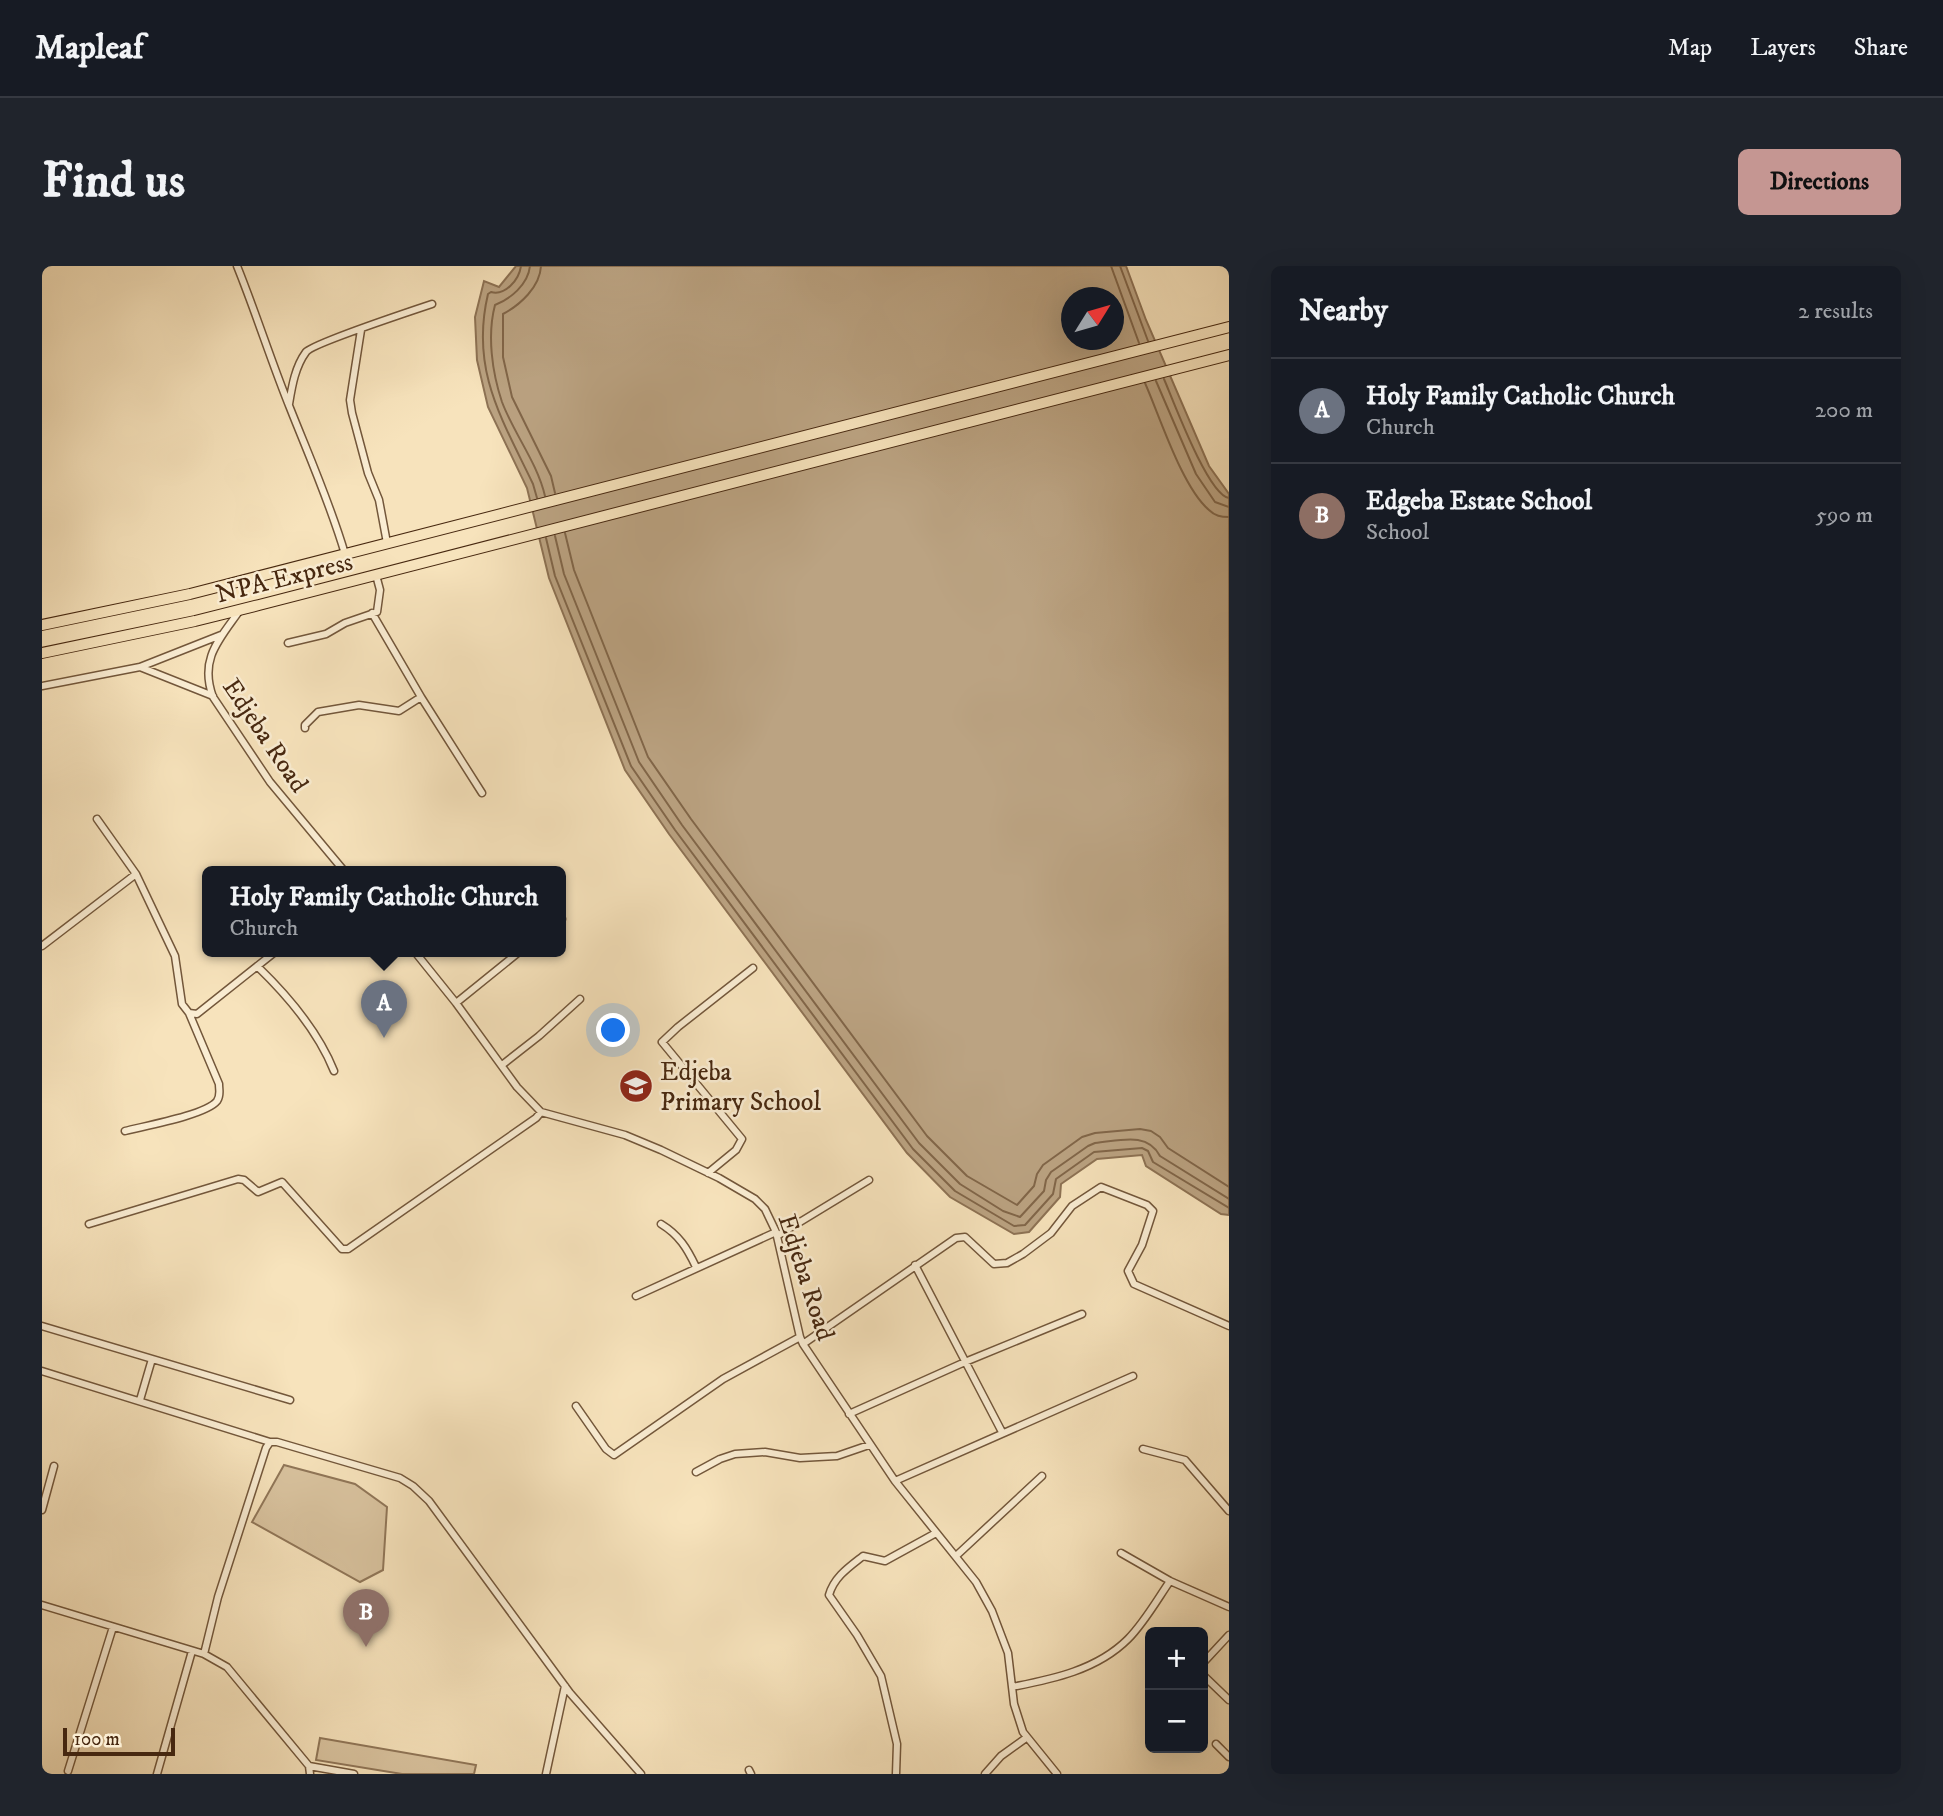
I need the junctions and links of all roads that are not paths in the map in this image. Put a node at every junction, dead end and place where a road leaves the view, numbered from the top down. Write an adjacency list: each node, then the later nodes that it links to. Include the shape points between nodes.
1 (237, 266): 6 (street)
2 (432, 304): 4 (street)
3 (1229, 327): 7 (main road, NPA Express)
4 (361, 330): 6 (street, via 307,350 295,374); 7 (street, via 351,400)
5 (1229, 355): 9 (main road, NPA Express)
6 (288, 405): 8 (street)
7 (387, 543): 8 (main road, NPA Express)
8 (345, 554): 12 (main road, NPA Express)
9 (376, 575): 10 (main road, NPA Express); 11 (street, via 380,590 377,612)
10 (240, 610): 13 (street, Edjeba Road); 15 (main road, NPA Express)
11 (372, 613): 14 (street, via 326,634); 19 (street)
12 (42, 625)
13 (223, 634): 16 (street); 18 (street, Edjeba Road, via 208,663 207,681)
14 (288, 643)
15 (42, 653)
16 (140, 667): 17 (street); 18 (street)
17 (42, 686)
18 (213, 696): 23 (street, Edjeba Road, via 270,782)
19 (421, 697): 20 (street, via 399,711 359,705 320,712); 21 (street)
20 (305, 728)
21 (482, 793)
22 (97, 819): 24 (street)
23 (340, 866)
24 (136, 874): 25 (street); 33 (street, via 176,956 182,1004)
25 (42, 946)
26 (269, 957): 29 (street)
27 (419, 957): 32 (street, Edjeba Road)
28 (513, 957): 32 (street)
29 (258, 967): 33 (street, via 197,1014); 35 (street, via 313,1029)
30 (753, 968): 38 (street, via 662,1042 742,1139 736,1150)
31 (580, 999): 34 (street)
32 (456, 1003): 34 (street, Edjeba Road)
33 (190, 1013): 37 (street, via 220,1096 215,1104 187,1115)
34 (502, 1065): 36 (street, Edjeba Road)
35 (334, 1072)
36 (541, 1111): 38 (street, Edjeba Road, via 625,1136); 41 (street, via 348,1249 342,1249 282,1182 258,1192 237,1179)
37 (125, 1131)
38 (708, 1173): 42 (street, Edjeba Road, via 755,1199)
39 (869, 1180): 42 (street)
40 (661, 1223): 44 (street, via 684,1243)
41 (89, 1224)
42 (776, 1234): 44 (street); 49 (street, Edjeba Road)
43 (915, 1265): 48 (street, via 961,1236 994,1264 1007,1263 1051,1233 1072,1206 1101,1187 1153,1211 1128,1271 1134,1284); 50 (street); 52 (street)
44 (696, 1267): 45 (street)
45 (635, 1296)
46 (1082, 1314): 52 (street)
47 (42, 1326): 51 (street)
48 (1229, 1326)
49 (800, 1336): 50 (street, Edjeba Road); 57 (street, via 723,1379 614,1455)
50 (803, 1344): 58 (street, Edjeba Road)
51 (152, 1359): 55 (street); 56 (street)
52 (965, 1362): 58 (street); 59 (street)
53 (42, 1371): 55 (street)
54 (1133, 1376): 59 (street)
55 (140, 1400): 60 (street)
56 (290, 1400)
57 (576, 1406)
58 (849, 1414): 61 (street, Edjeba Road)
59 (1002, 1432): 66 (street)
60 (270, 1442): 78 (street, via 218,1597); 81 (street, via 400,1478 413,1486)
61 (869, 1444): 64 (street, via 837,1456 735,1454); 66 (street, Edjeba Road)
62 (1143, 1449): 68 (street, via 1185,1460)
63 (54, 1466): 67 (street)
64 (696, 1472)
65 (1042, 1476): 71 (street)
66 (895, 1481): 69 (street, Edjeba Road)
67 (42, 1510)
68 (1229, 1511)
69 (936, 1533): 71 (street, Edjeba Road); 90 (street, via 885,1561 863,1556 842,1573 829,1595 881,1676 897,1744)
70 (1121, 1553): 72 (street)
71 (956, 1556): 82 (street, Edjeba Road, via 992,1611 1008,1653)
72 (1170, 1581): 74 (street); 82 (street, via 1127,1640 1111,1651 1058,1679)
73 (42, 1605): 75 (street)
74 (1229, 1607)
75 (113, 1627): 77 (street); 89 (street)
76 (1229, 1635): 79 (street)
77 (192, 1651): 78 (street); 91 (street)
78 (204, 1654): 88 (street, via 227,1667)
79 (1208, 1658)
80 (1208, 1680): 83 (street)
81 (565, 1686): 87 (street); 93 (street)
82 (1012, 1687): 84 (street, Edjeba Road)
83 (1229, 1700)
84 (1026, 1738): 96 (street); 97 (street, Edjeba Road)
85 (1216, 1744): 86 (street)
86 (1229, 1757)
87 (632, 1763): 94 (street); 95 (street)
88 (309, 1770): 92 (street)
89 (68, 1771)
90 (895, 1773)
91 (157, 1774)
92 (354, 1774)
93 (546, 1774)
94 (630, 1774)
95 (641, 1774)
96 (985, 1774)
97 (1057, 1774)

